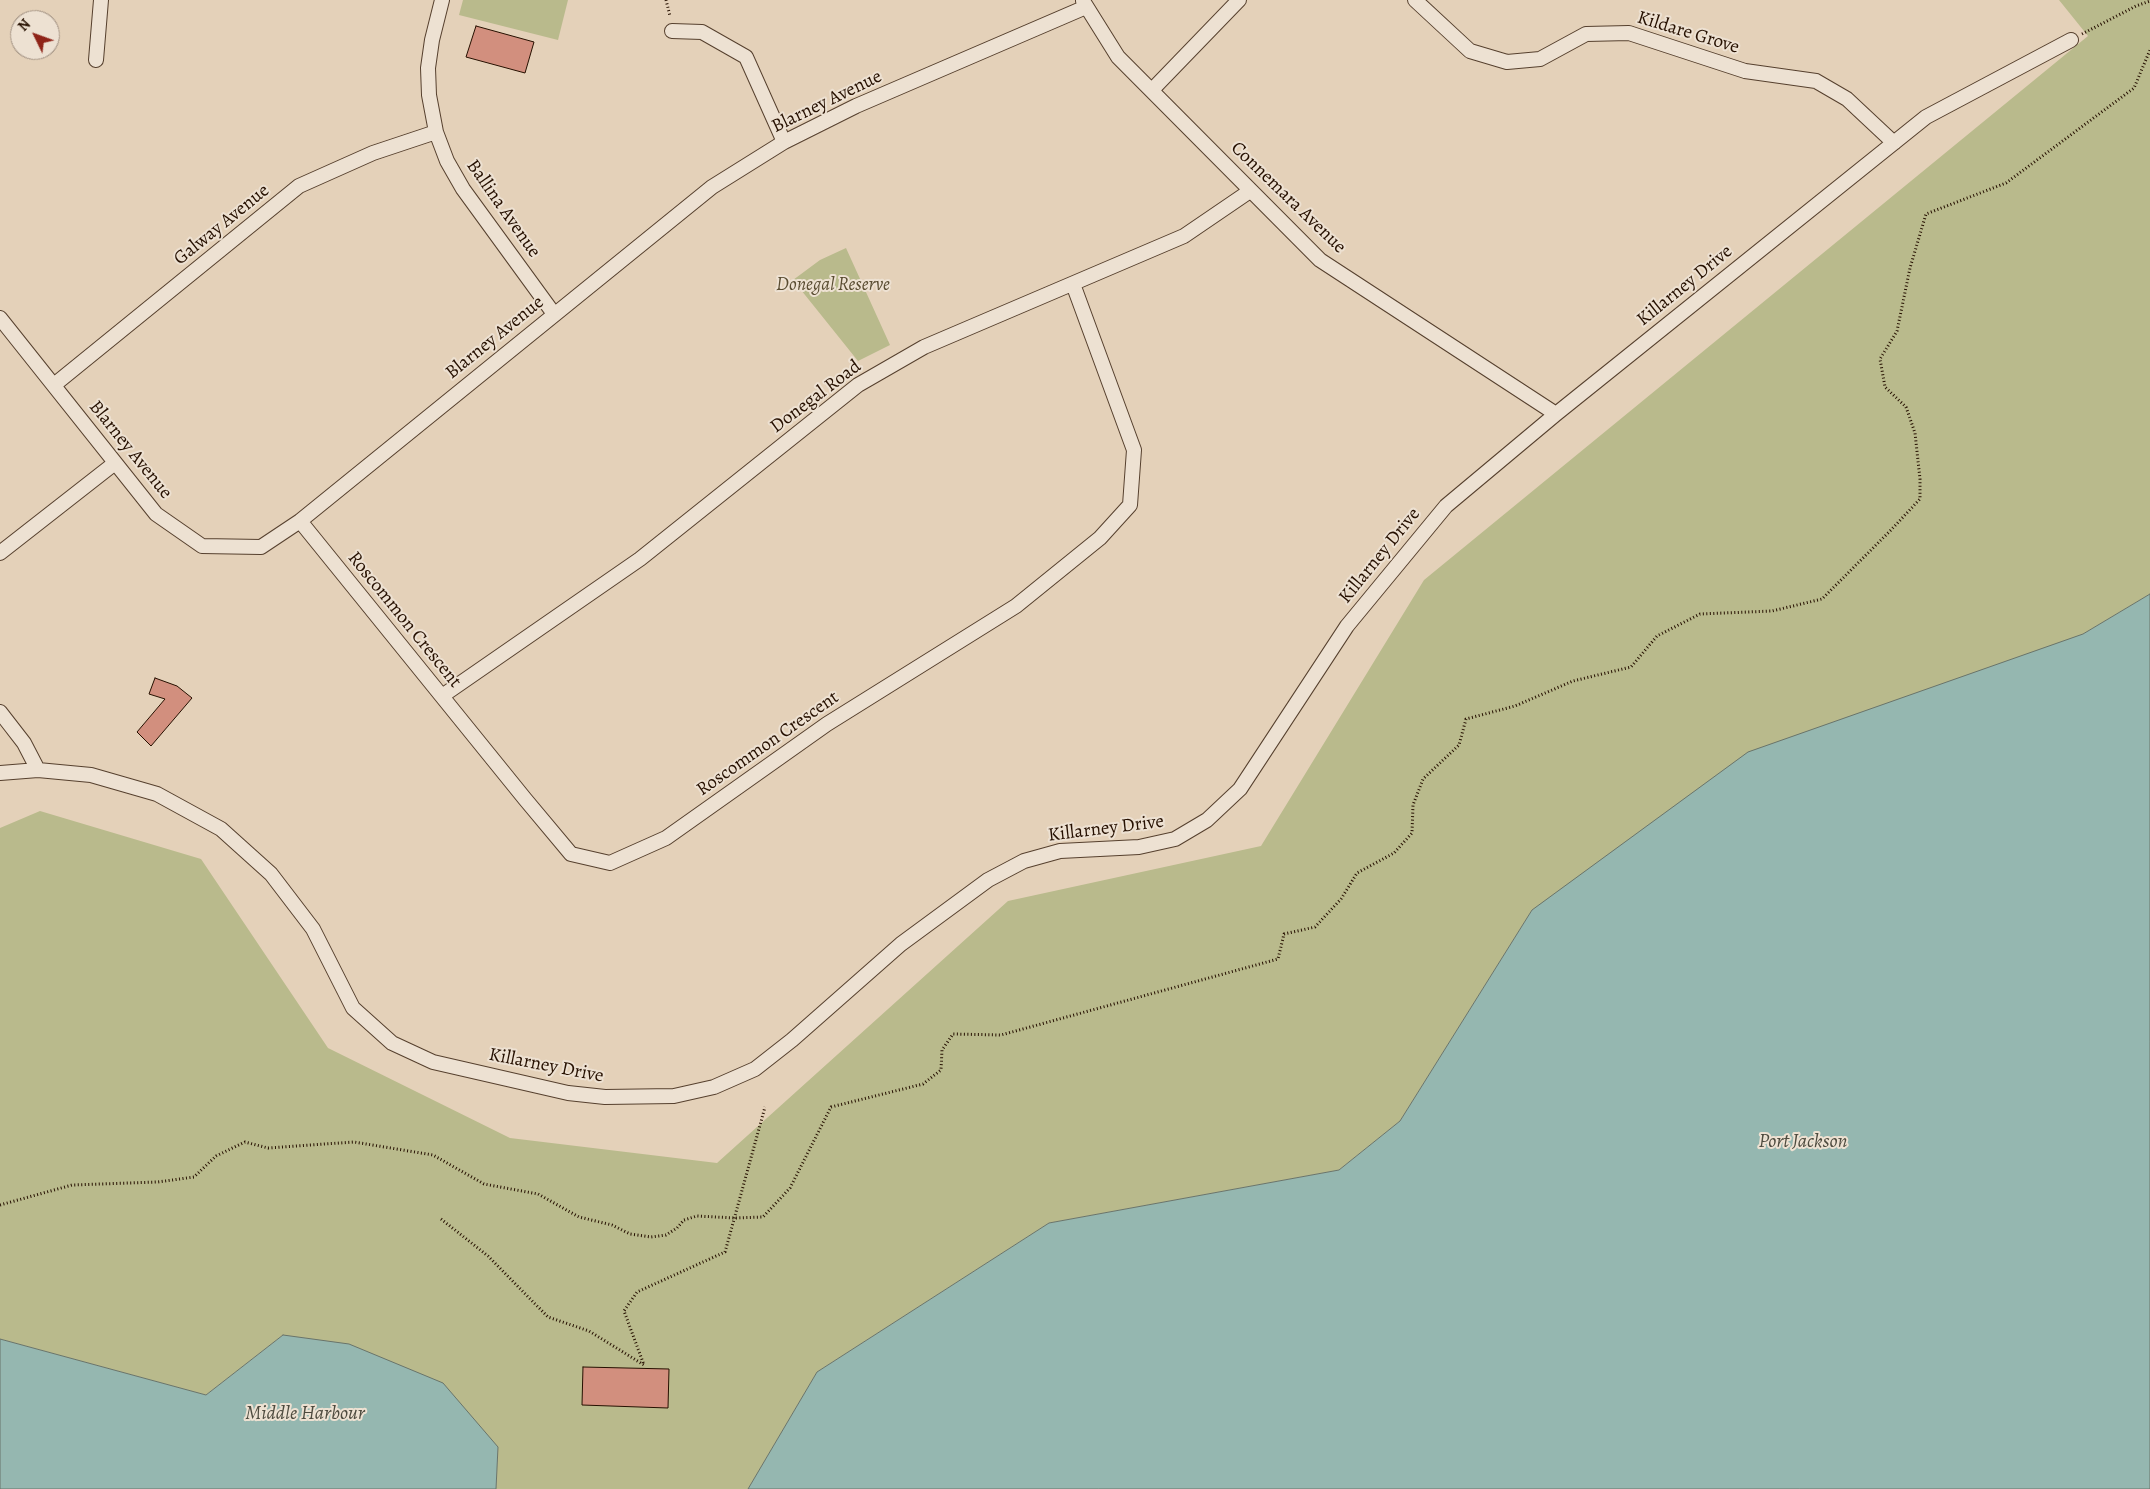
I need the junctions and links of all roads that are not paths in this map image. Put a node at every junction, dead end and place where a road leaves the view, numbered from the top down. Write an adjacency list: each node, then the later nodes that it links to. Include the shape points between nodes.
1 (101, 0): 8 (street)
2 (442, 0): 10 (street, Ballina Avenue, via 428,68)
3 (1239, 0): 9 (street)
4 (1415, 0): 12 (street, Kildare Grove, via 1470,51 1507,62 1540,58 1586,34 1630,33 1746,71 1816,81 1847,99)
5 (1084, 4): 9 (street, Connemara Avenue, via 1118,57); 11 (street, Blarney Avenue, via 856,106)
6 (672, 31): 11 (street, via 702,32 746,57)
7 (2071, 40): 12 (street, Killarney Drive, via 1926,117)
8 (96, 60)
9 (1152, 90): 13 (street, Connemara Avenue)
10 (436, 132): 15 (street, Ballina Avenue, via 447,162 463,189); 17 (street, Galway Avenue, via 373,153 299,186)
11 (784, 142): 15 (street, Blarney Avenue, via 712,187)
12 (1894, 143): 18 (street, Killarney Drive)
13 (1250, 191): 14 (street, Donegal Road, via 1184,236); 18 (street, Connemara Avenue, via 1320,260)
14 (1073, 284): 22 (street, Donegal Road, via 924,347 858,384 640,559); 22 (street, Roscommon Crescent, via 1134,450 1130,505 1100,538 1016,606 827,724 666,838 610,863 571,854)
15 (554, 314): 20 (street, Blarney Avenue)
16 (0, 318): 17 (street, Blarney Avenue)
17 (54, 385): 19 (street, Blarney Avenue)
18 (1556, 414): 24 (street, Killarney Drive, via 1446,506 1347,626 1240,789 1207,820 1176,839 1139,847 1060,851 1024,861 988,880 902,944 756,1068 714,1086 674,1096 605,1097 568,1093 433,1062 392,1043 353,1008 312,929 271,874 221,829 157,794 91,775)
19 (115, 462): 20 (street, Blarney Avenue, via 156,514 202,546 261,547); 21 (street)
20 (300, 521): 22 (street, Roscommon Crescent)
21 (0, 553)
22 (442, 696)
23 (0, 712): 24 (street, via 24,743)
24 (38, 770): 25 (street, Killarney Drive)
25 (0, 773)

